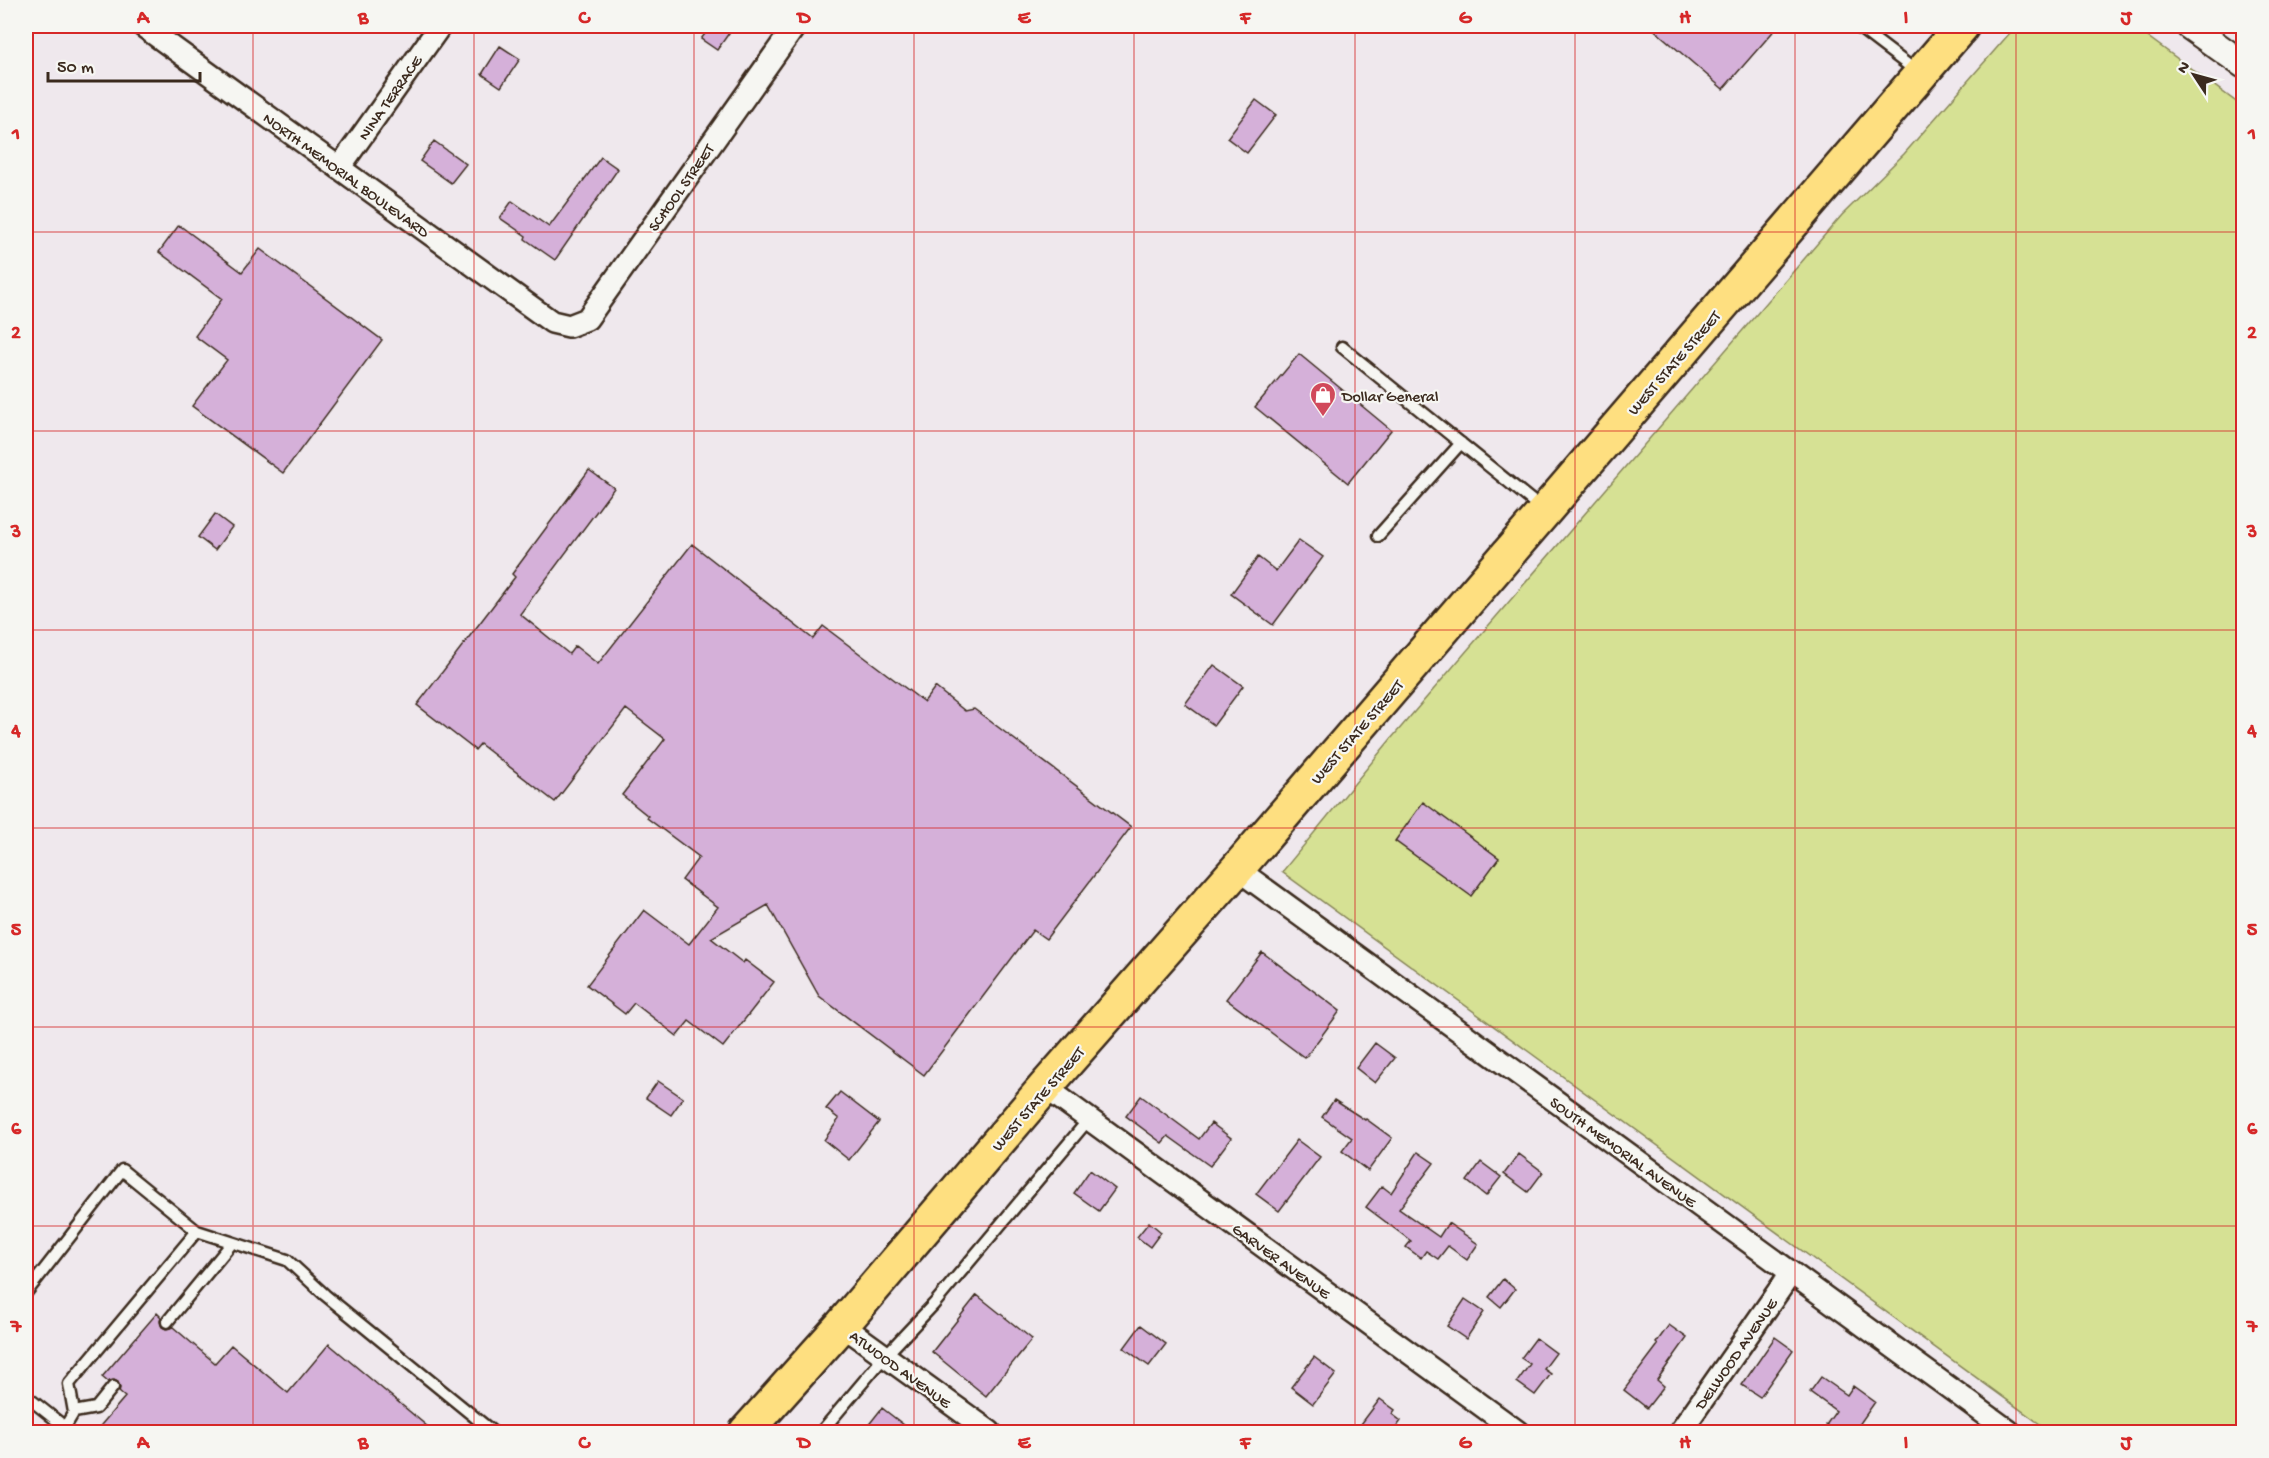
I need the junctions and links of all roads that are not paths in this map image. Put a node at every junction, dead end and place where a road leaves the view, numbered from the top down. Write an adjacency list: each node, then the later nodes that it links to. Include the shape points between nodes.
1 (142, 26): 9 (street, NORTH MEMORIAL BOULEVARD)
2 (440, 26): 9 (street, NINA TERRACE)
3 (795, 26): 10 (street, SCHOOL STREET, via 587,319 569,326)
4 (1857, 26): 8 (lane)
5 (1962, 26): 13 (main road, WEST STATE STREET)
6 (2189, 26): 7 (street)
7 (2244, 65)
8 (1912, 68)
9 (339, 168): 10 (street, NORTH MEMORIAL BOULEVARD)
10 (552, 322)
11 (1342, 347): 12 (lane)
12 (1461, 443): 13 (lane); 14 (lane)
13 (1545, 511): 15 (main road, WEST STATE STREET)
14 (1378, 536)
15 (1237, 869): 16 (main road, WEST STATE STREET); 20 (street, SOUTH MEMORIAL AVENUE)
16 (1046, 1087): 17 (street, GARVER AVENUE); 23 (main road, WEST STATE STREET)
17 (1089, 1119): 24 (lane, via 934,1304); 33 (street, GARVER AVENUE)
18 (197, 1231): 19 (lane); 21 (lane, via 122,1170); 27 (lane, via 69,1384)
19 (232, 1242): 22 (lane); 29 (lane, via 287,1260)
20 (1791, 1273): 34 (street, DELWOOD AVENUE); 35 (street, SOUTH MEMORIAL AVENUE)
21 (26, 1293)
22 (167, 1322)
23 (843, 1325): 24 (street, ATWOOD AVENUE); 30 (main road, WEST STATE STREET)
24 (885, 1356): 31 (lane); 32 (street, ATWOOD AVENUE)
25 (114, 1387): 27 (lane, via 96,1408)
26 (26, 1396): 28 (lane)
27 (74, 1412): 28 (lane)
28 (64, 1430)
29 (493, 1432)
30 (746, 1432)
31 (821, 1432)
32 (990, 1432)
33 (1518, 1432)
34 (1680, 1432)
35 (2010, 1432)

